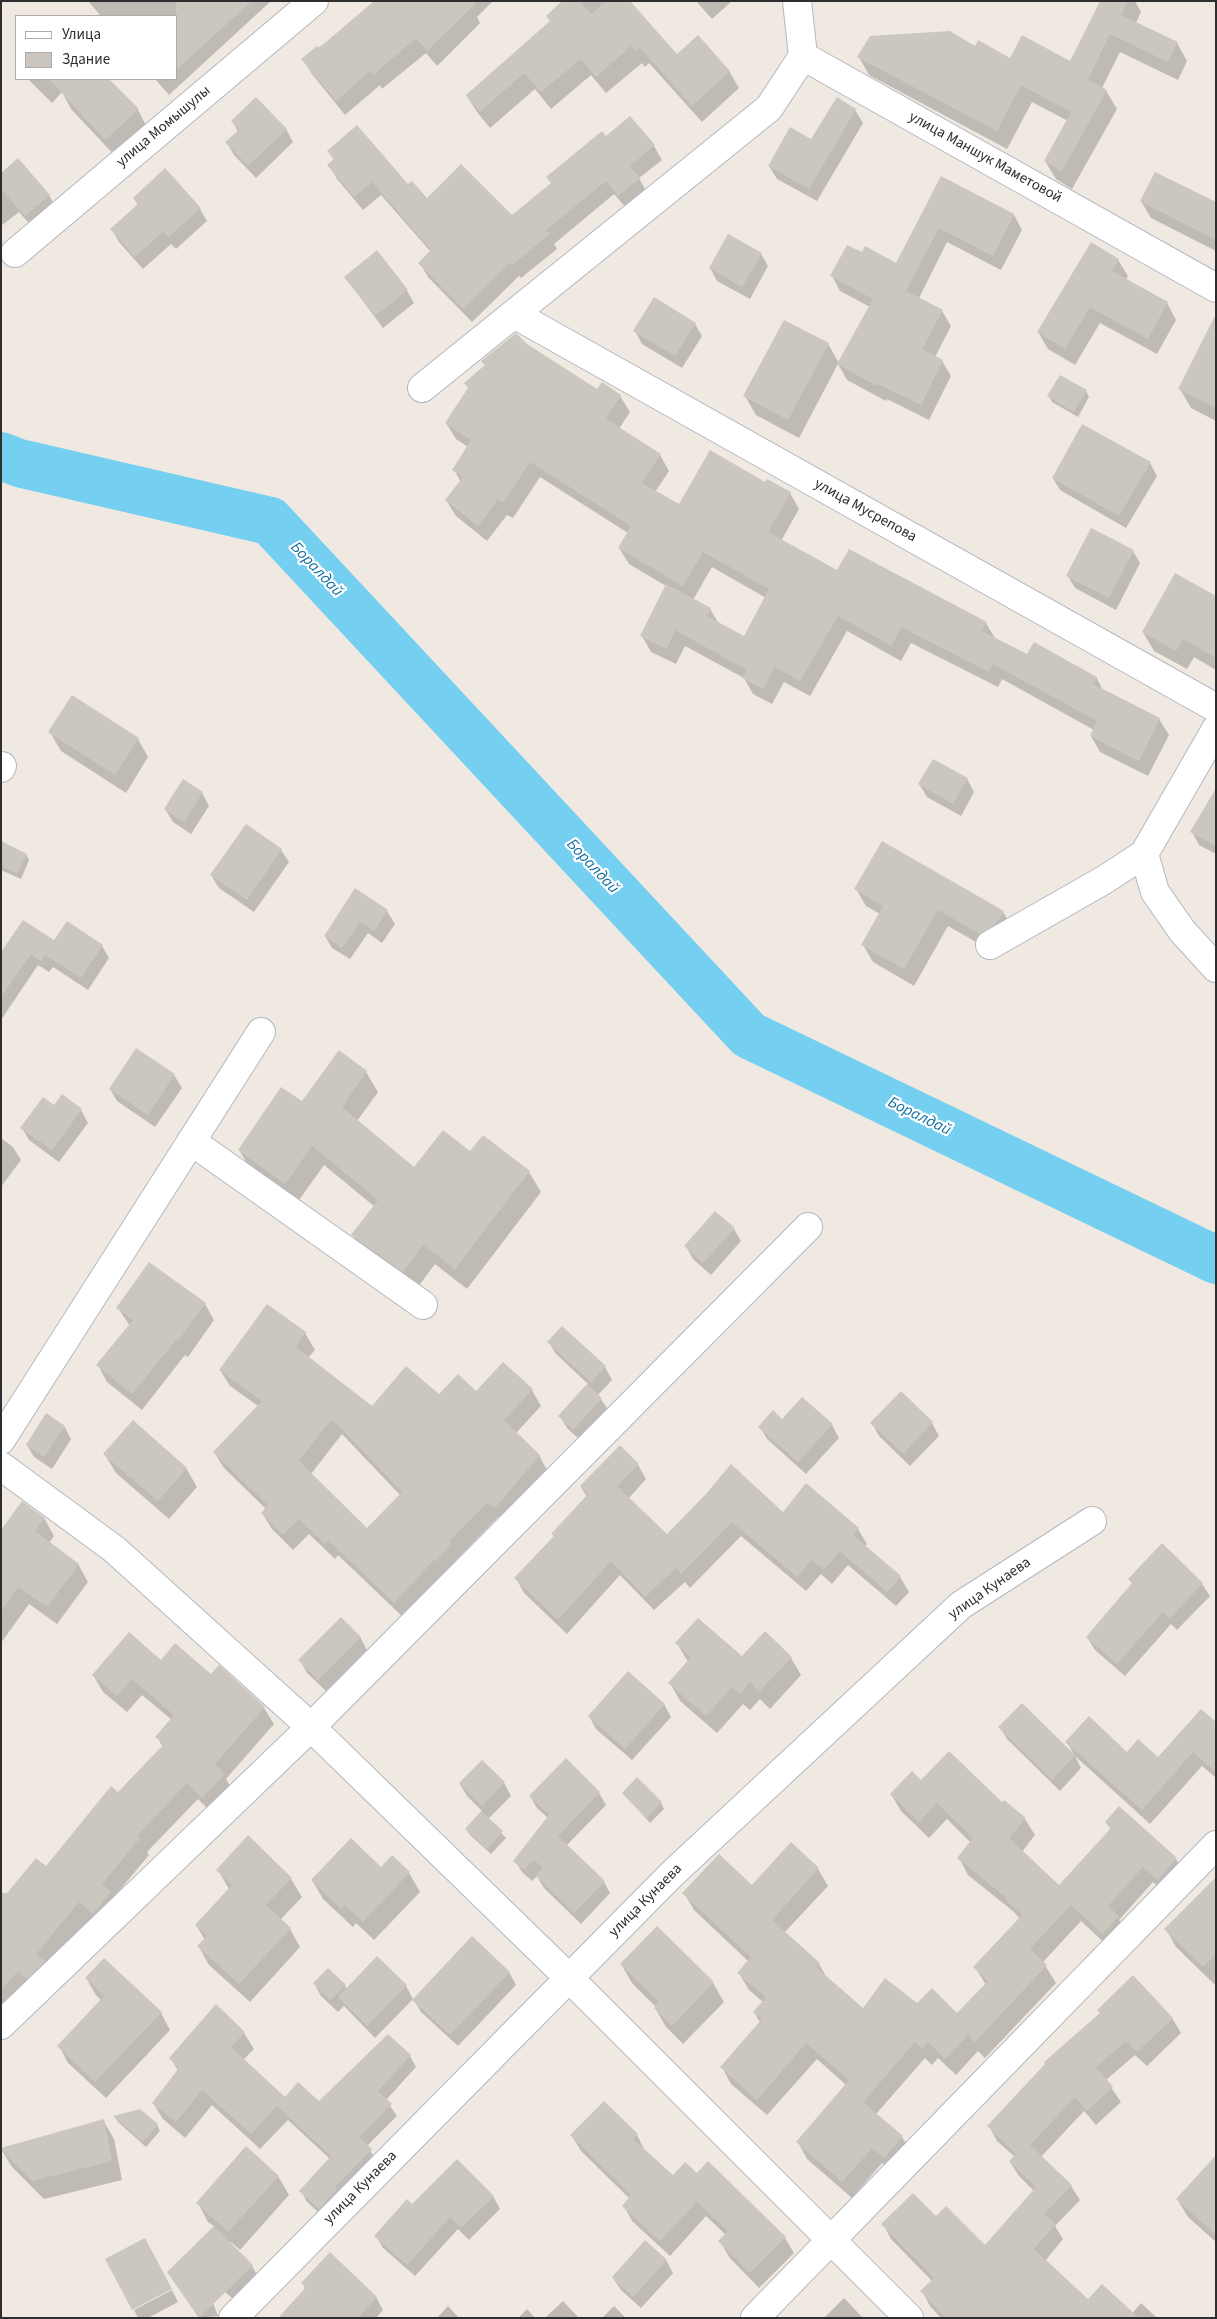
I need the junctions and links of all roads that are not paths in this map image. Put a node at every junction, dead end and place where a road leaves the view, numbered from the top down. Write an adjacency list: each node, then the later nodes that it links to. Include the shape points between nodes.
1 (314, 1): 4 (street, улица Момышулы)
2 (797, 1): 3 (street)
3 (803, 56): 5 (street, улица Маншук Маметовой); 6 (street, via 769,108)
4 (15, 253)
5 (1216, 288)
6 (514, 314): 7 (street); 8 (street, улица Мусрепова)
7 (422, 388)
8 (1216, 708)
9 (1216, 729): 10 (street)
10 (1144, 854): 11 (street); 12 (street, via 1155,892 1183,932)
11 (990, 945)
12 (1216, 968)
13 (261, 1032): 14 (street)
14 (191, 1141): 16 (street); 17 (street)
15 (808, 1227): 20 (street)
16 (423, 1305)
17 (1, 1440)
18 (1, 1466): 20 (street, via 114,1549)
19 (1092, 1521): 22 (street, улица Кунаева, via 961,1606 672,1874)
20 (311, 1727): 22 (street); 23 (street)
21 (1216, 1845): 24 (street)
22 (569, 1978): 24 (street); 25 (street, улица Кунаева)
23 (1, 2024)
24 (831, 2240): 26 (street); 27 (street)
25 (232, 2318)
26 (755, 2318)
27 (909, 2318)

